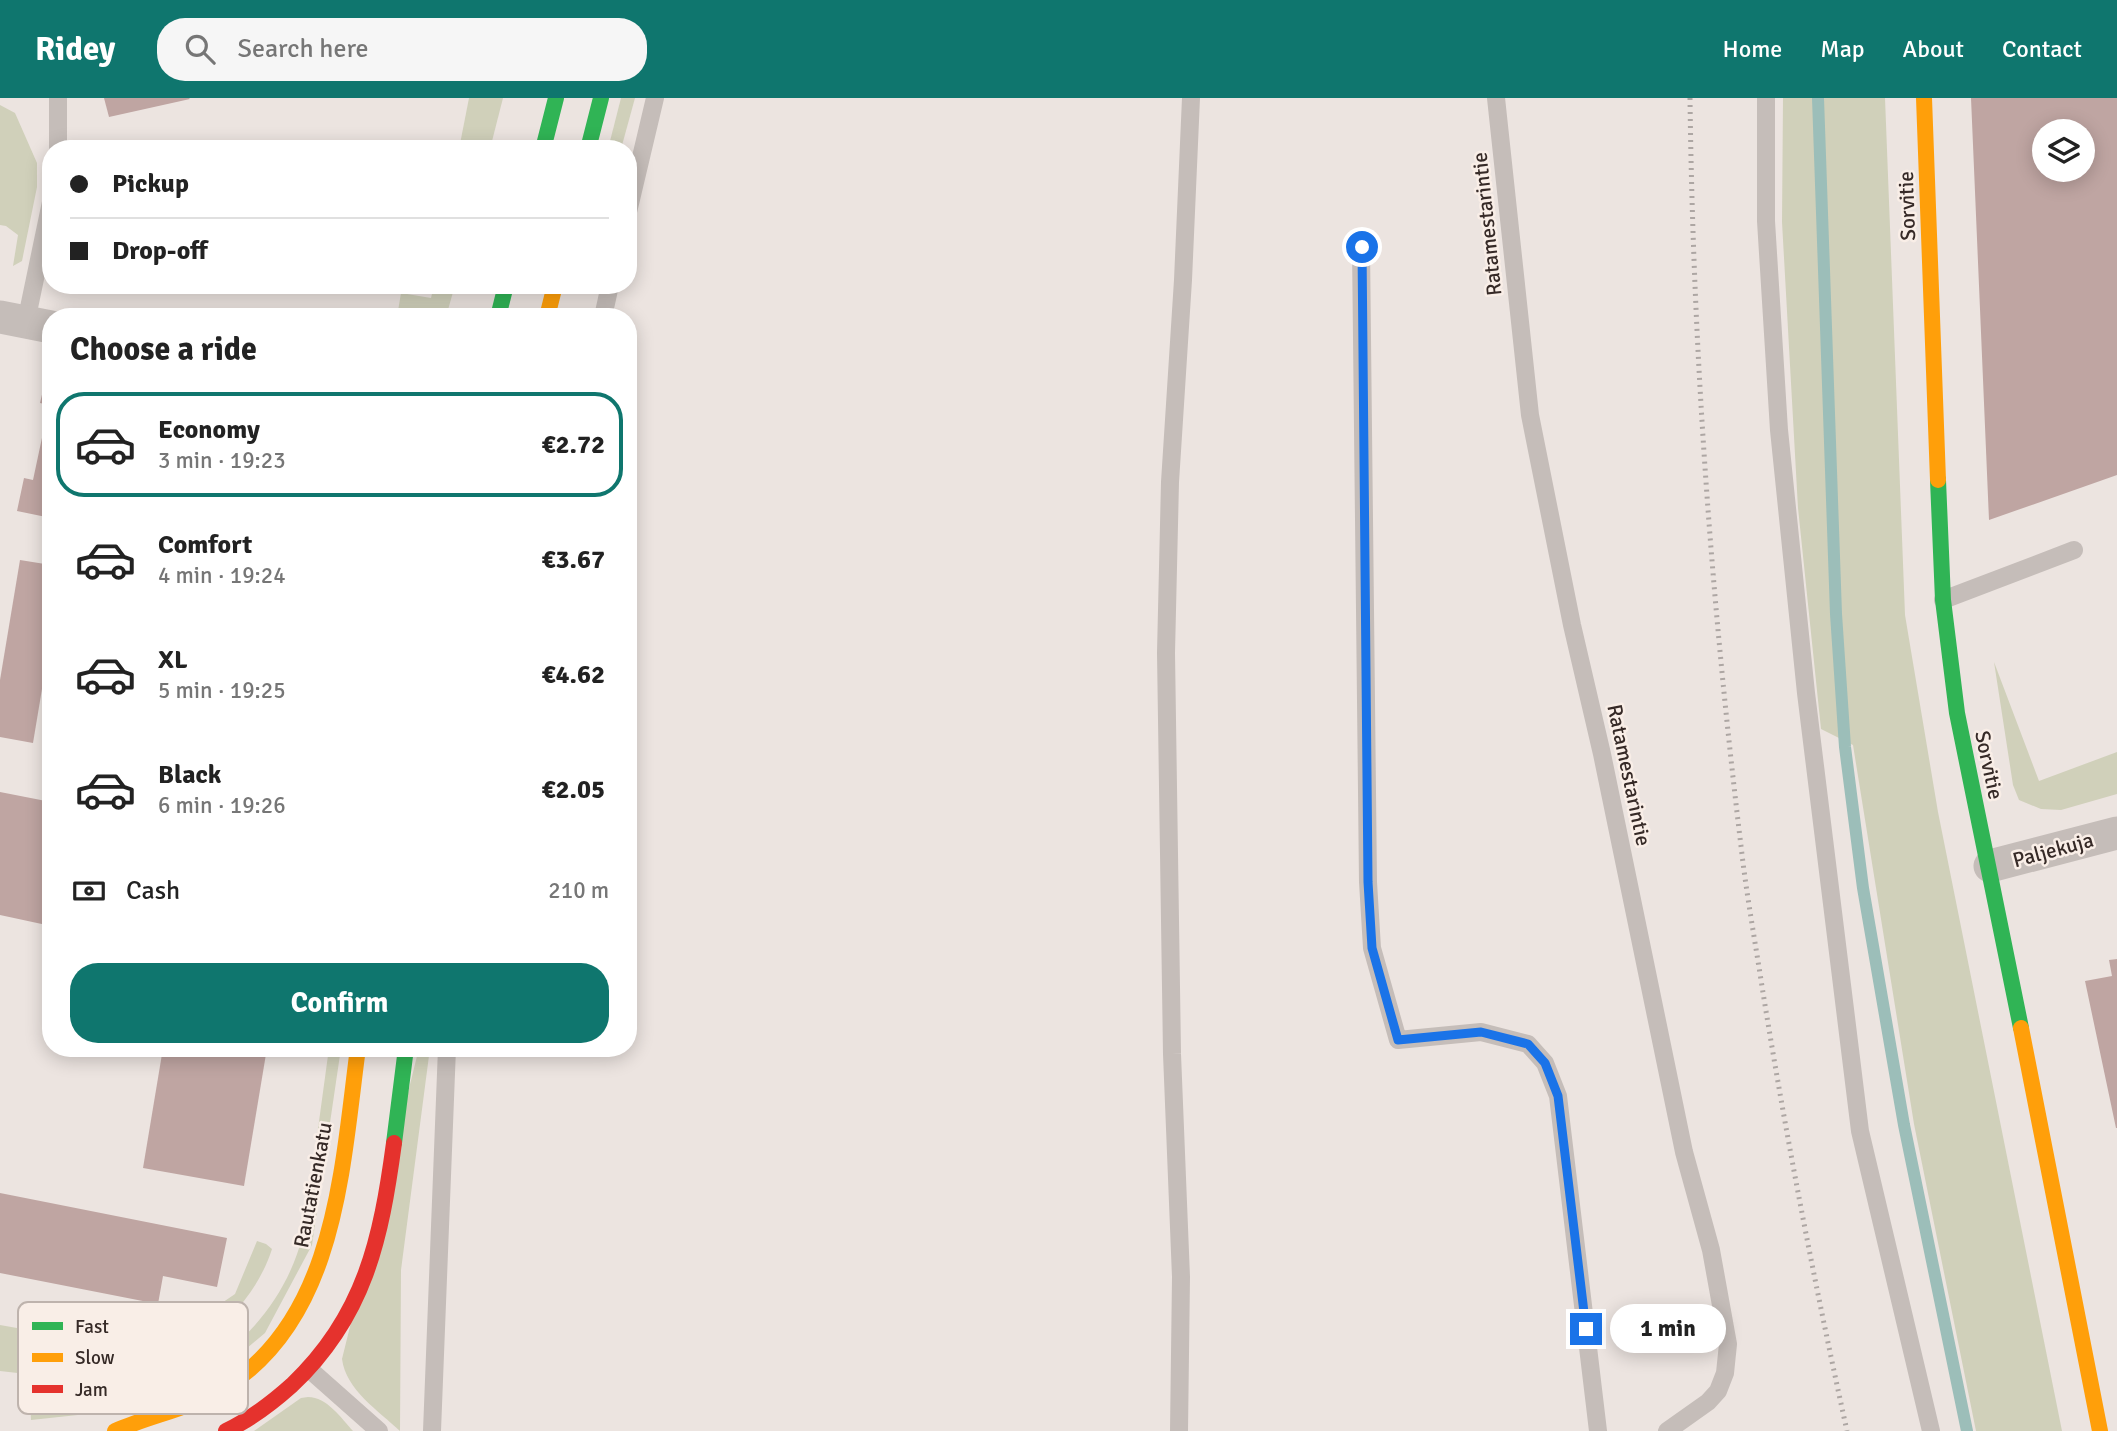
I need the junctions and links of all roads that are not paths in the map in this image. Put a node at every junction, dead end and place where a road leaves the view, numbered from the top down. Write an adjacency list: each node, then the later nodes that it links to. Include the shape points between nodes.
1 (58, 98): 9 (lane)
2 (556, 98): 10 (street)
3 (601, 98): 11 (street)
4 (655, 98): 12 (lane)
5 (1191, 98): 30 (lane, via 1170,482 1166,653 1181,1277)
6 (1496, 98): 32 (lane, Ratamestarintie, via 1530,415 1728,1343 1718,1391)
7 (1766, 98): 33 (lane, via 1766,221 1779,430 1860,1131)
8 (1924, 98): 17 (street, Sorvitie)
9 (58, 140)
10 (545, 140)
11 (590, 140)
12 (637, 174)
13 (42, 245): 15 (lane)
14 (1362, 247): 31 (lane, via 1372,948 1398,1040 1481,1032 1528,1044 1545,1063 1558,1096)
15 (26, 322)
16 (2074, 550): 17 (lane)
17 (1943, 600): 19 (street, Sorvitie, via 1956,713)
18 (2117, 833): 19 (street, Paljekuja)
19 (1990, 866): 34 (street, Sorvitie)
20 (357, 1057): 24 (street, Rautatienkatu, via 323,1251 292,1323)
21 (404, 1057): 23 (street, via 383,1206 369,1264 351,1311)
22 (447, 1057): 29 (lane)
23 (309, 1369): 27 (street, via 266,1408); 28 (lane)
24 (248, 1370)
25 (163, 1414): 26 (street, Rautatienkatu)
26 (115, 1431)
27 (226, 1431)
28 (379, 1431)
29 (432, 1431)
30 (1179, 1431)
31 (1598, 1431)
32 (1667, 1431)
33 (1931, 1431)
34 (2100, 1431)

